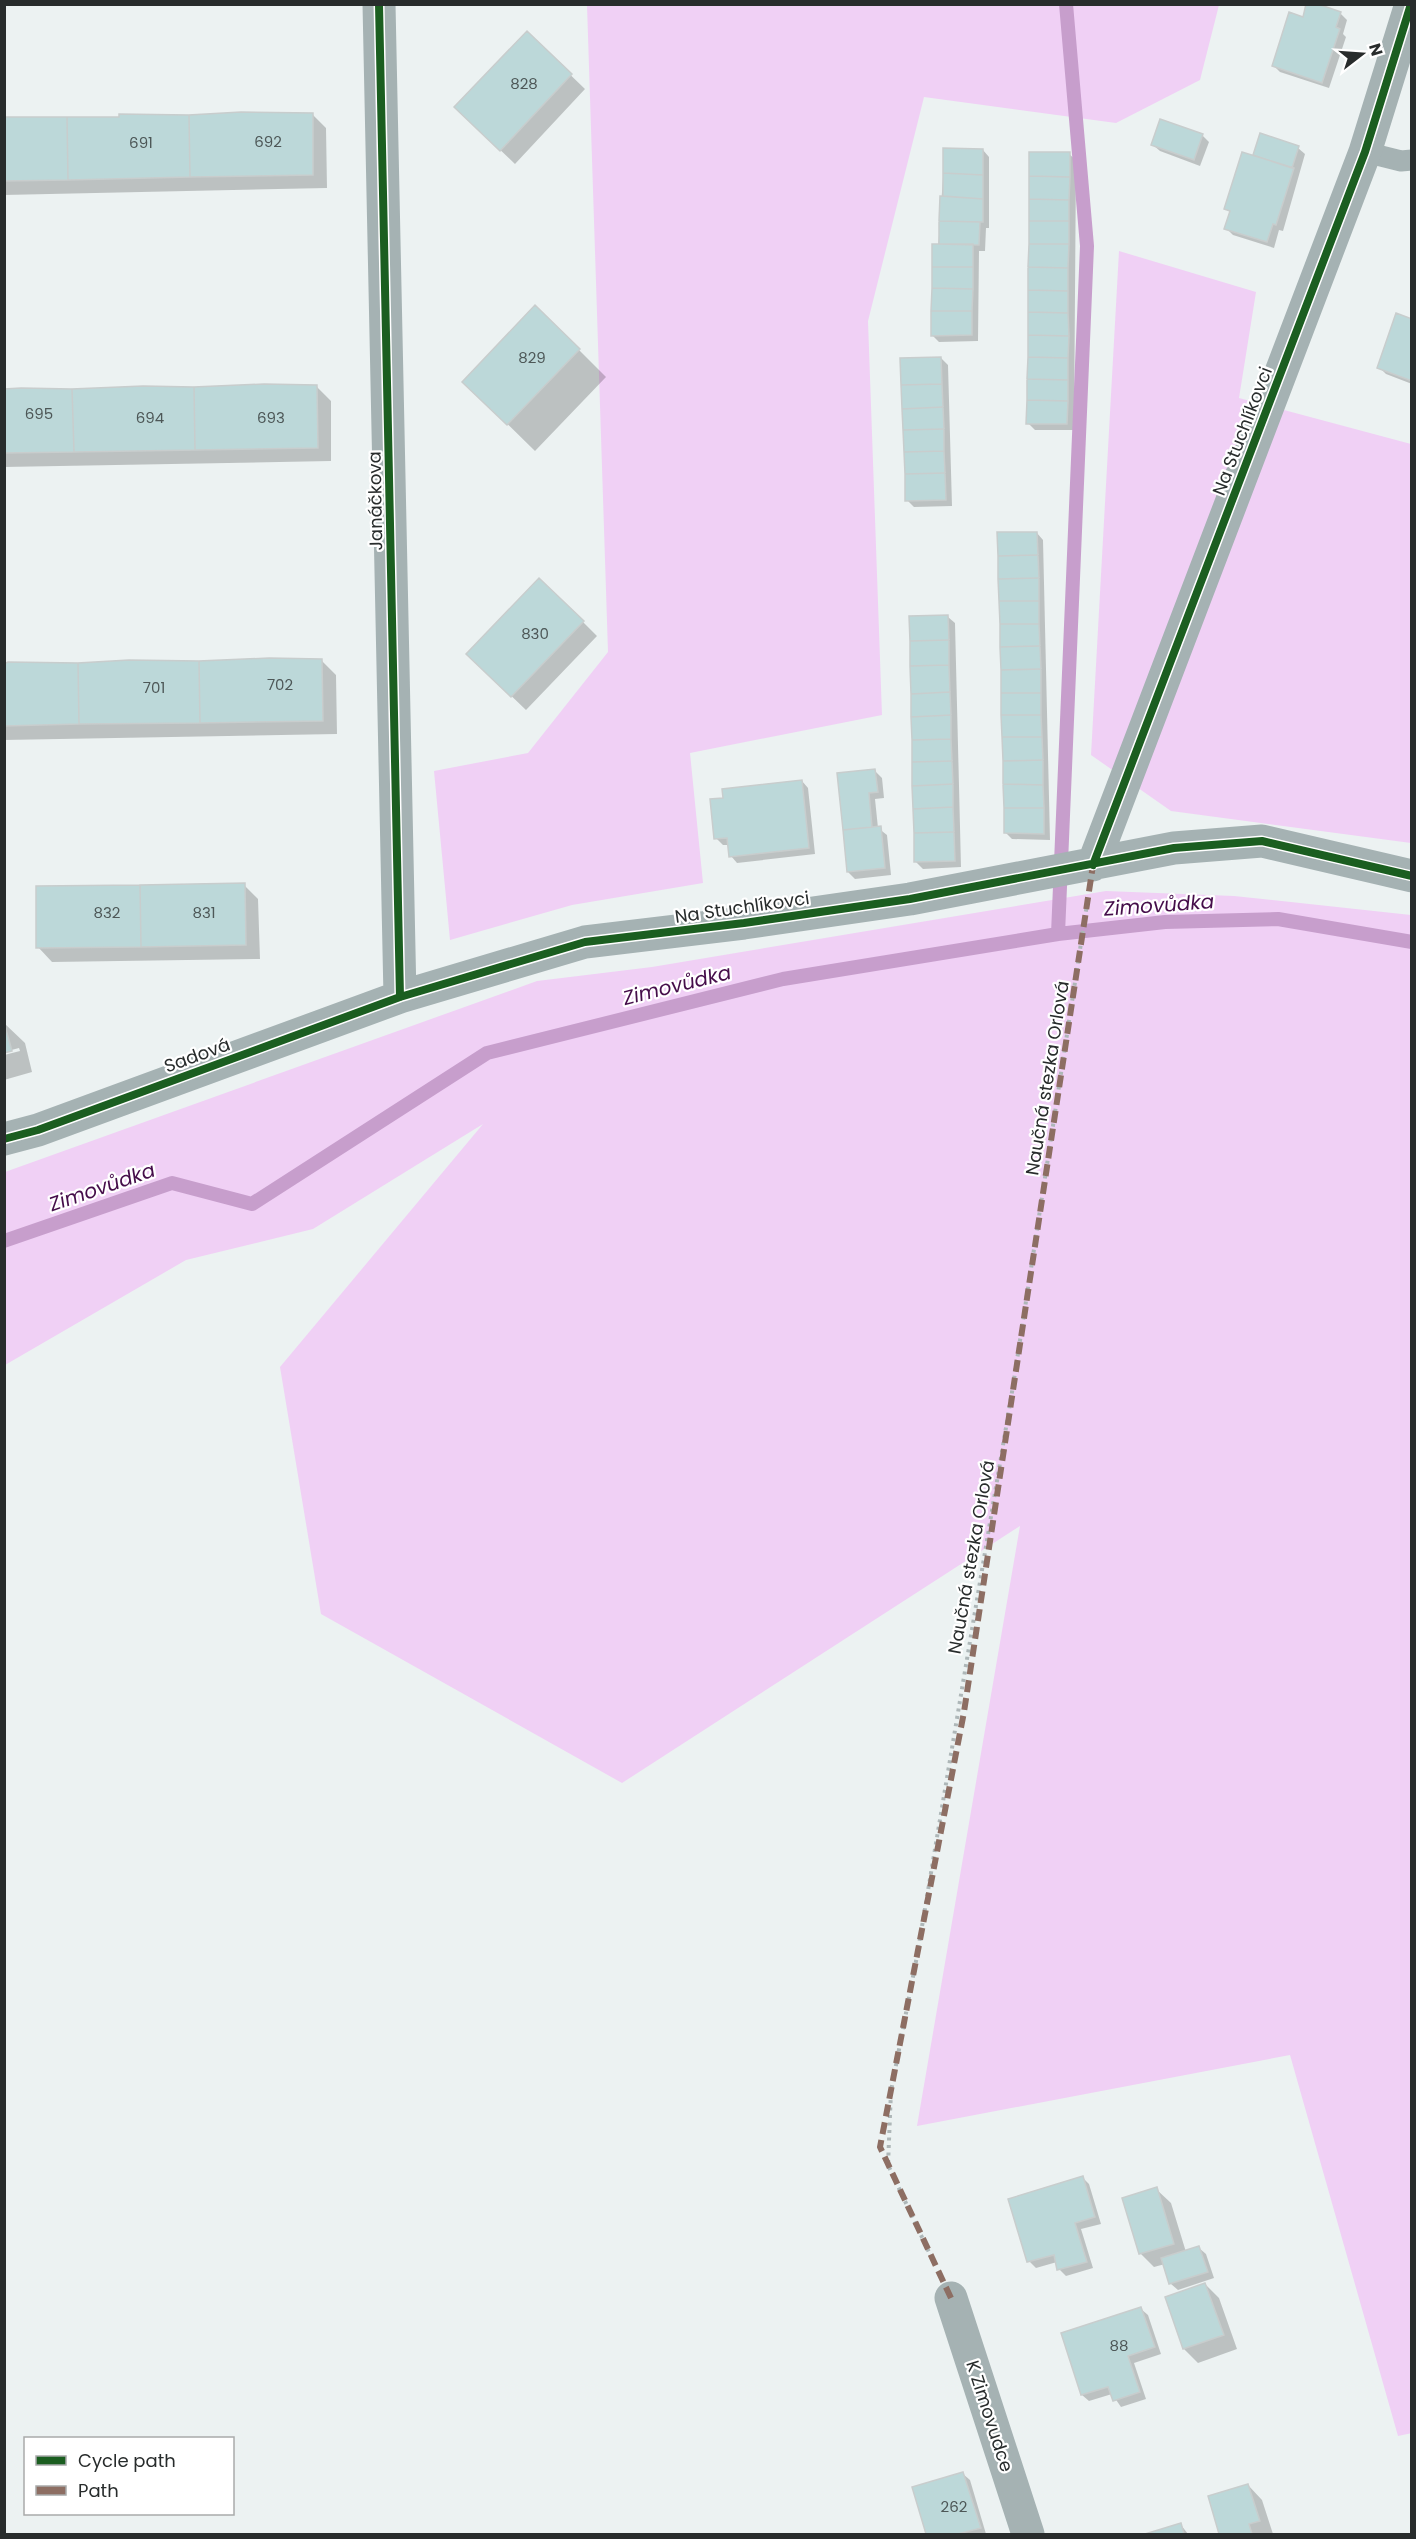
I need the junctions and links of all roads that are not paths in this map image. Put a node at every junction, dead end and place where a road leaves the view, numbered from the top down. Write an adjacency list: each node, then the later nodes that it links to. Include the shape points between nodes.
1 (379, 4): 7 (street, Janáčkova)
2 (1411, 4): 3 (street, Na Stuchlíkovci)
3 (1365, 152): 4 (lane); 6 (street, Na Stuchlíkovci)
4 (1412, 160)
5 (1412, 876): 6 (street, Na Stuchlíkovci, via 1262,842 1174,848)
6 (1091, 880): 7 (street, Na Stuchlíkovci, via 910,898 585,942)
7 (400, 997): 8 (street, Sadová, via 38,1130)
8 (4, 1139)
9 (951, 2298): 10 (street, K Zimovudce)
10 (1028, 2535)

